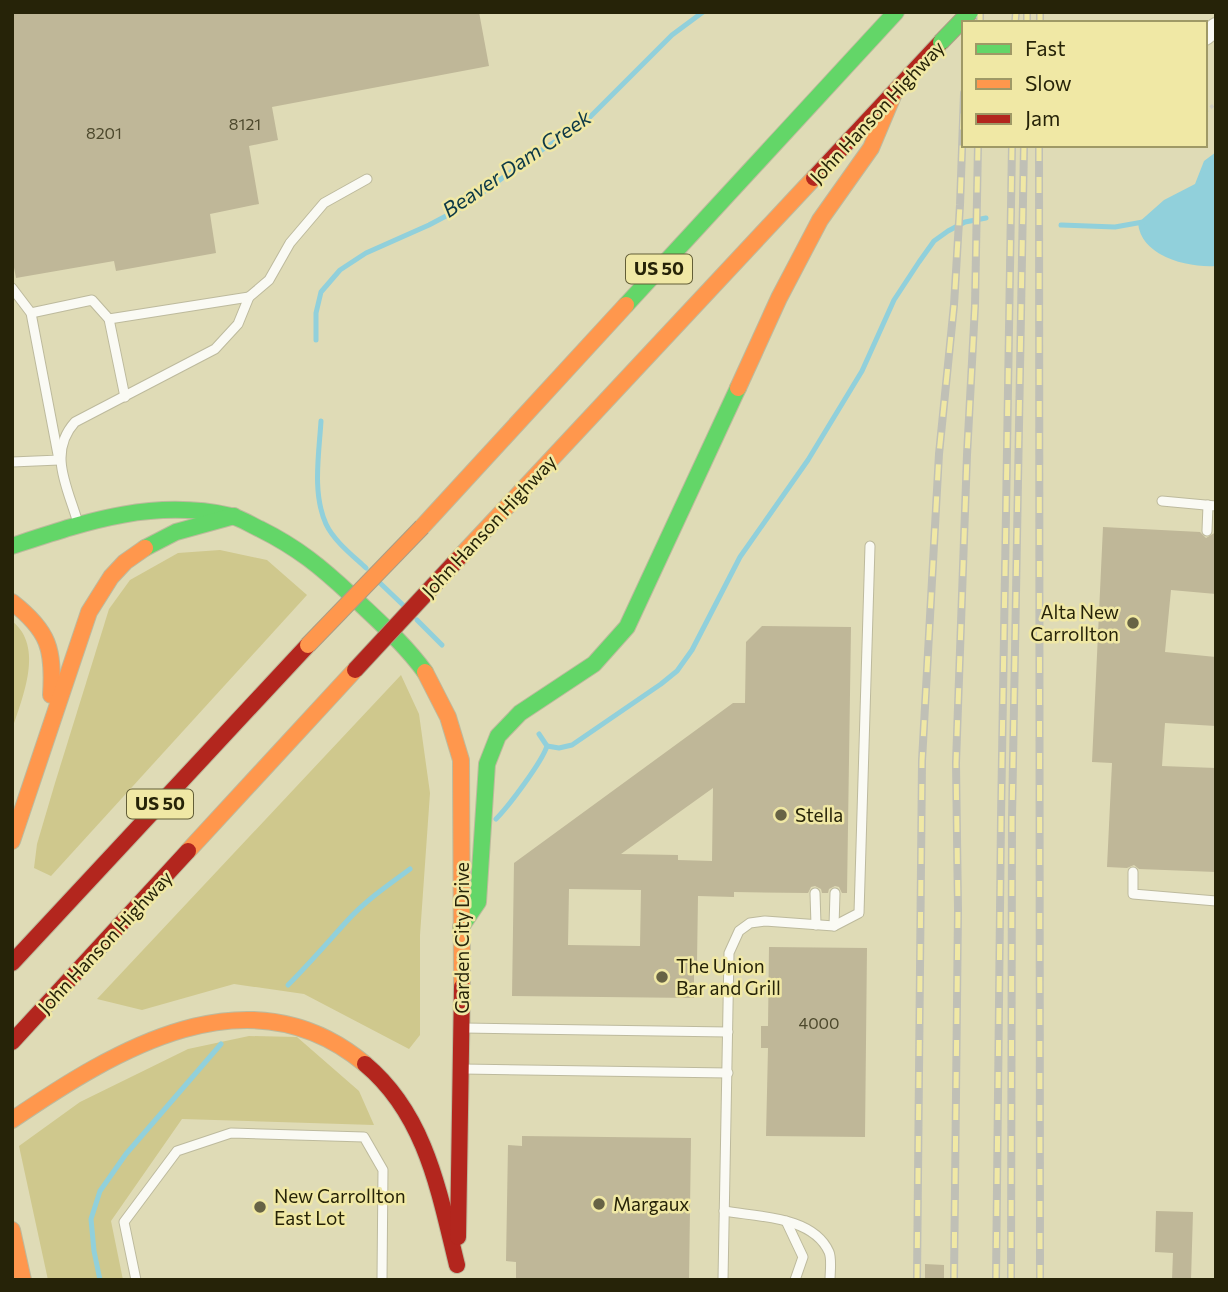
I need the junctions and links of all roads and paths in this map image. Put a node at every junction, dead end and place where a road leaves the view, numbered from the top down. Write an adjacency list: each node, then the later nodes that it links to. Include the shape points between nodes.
1 (896, 12): 29 (main road, US 50, bridge)
2 (970, 12): 3 (main road, John Hanson Highway / US 50, bridge)
3 (895, 91): 28 (main road, via 871,148 820,219 779,298 626,627 587,670 520,713 498,736 487,764 478,902); 32 (main road, John Hanson Highway / US 50, bridge)
4 (367, 179): 6 (lane, via 324,203 290,243 269,280)
5 (12, 288): 7 (lane)
6 (249, 297): 8 (lane); 9 (lane, via 239,324 215,349)
7 (31, 313): 8 (lane, via 92,300); 10 (lane)
8 (109, 319): 9 (lane)
9 (125, 397): 10 (lane, via 75,422 65,433)
10 (59, 460): 11 (lane); 15 (lane)
11 (12, 461)
12 (1163, 501): 13 (lane)
13 (1212, 506): 16 (lane)
14 (234, 516): 15 (main road, Garden City Drive, via 158,509); 20 (main road, via 166,536 121,566 98,594); 28 (main road, Garden City Drive, via 293,546 322,568 408,649 430,679 461,760)
15 (79, 525): 17 (main road, Garden City Drive)
16 (1207, 531)
17 (12, 546)
18 (870, 546): 27 (lane, via 859,913)
19 (12, 602): 20 (main road, via 41,629 53,655)
20 (50, 721): 21 (main road)
21 (12, 841)
22 (1133, 872): 25 (lane, via 1133,894)
23 (816, 893): 26 (lane)
24 (835, 893): 27 (lane)
25 (1216, 901)
26 (816, 925): 27 (lane); 31 (lane, via 765,920 739,931 729,953)
27 (834, 926)
28 (461, 927): 30 (main road, Garden City Drive)
29 (12, 963)
30 (462, 1028): 31 (lane); 33 (main road, Garden City Drive)
31 (728, 1032): 34 (lane)
32 (12, 1042)
33 (462, 1069): 34 (lane); 39 (main road, Garden City Drive)
34 (728, 1073): 36 (lane)
35 (12, 1120): 39 (main road, via 115,1055 181,1028 243,1018 308,1029 355,1055 406,1110 422,1141)
36 (724, 1211): 37 (lane); 44 (lane)
37 (786, 1221): 40 (lane, via 803,1257); 45 (lane, via 810,1229 829,1252)
38 (12, 1230): 41 (main road)
39 (457, 1273)
40 (796, 1279)
41 (23, 1280)
42 (136, 1280): 43 (lane, via 124,1222 177,1151 231,1133 364,1137 383,1170)
43 (382, 1280)
44 (723, 1280)
45 (830, 1280)

